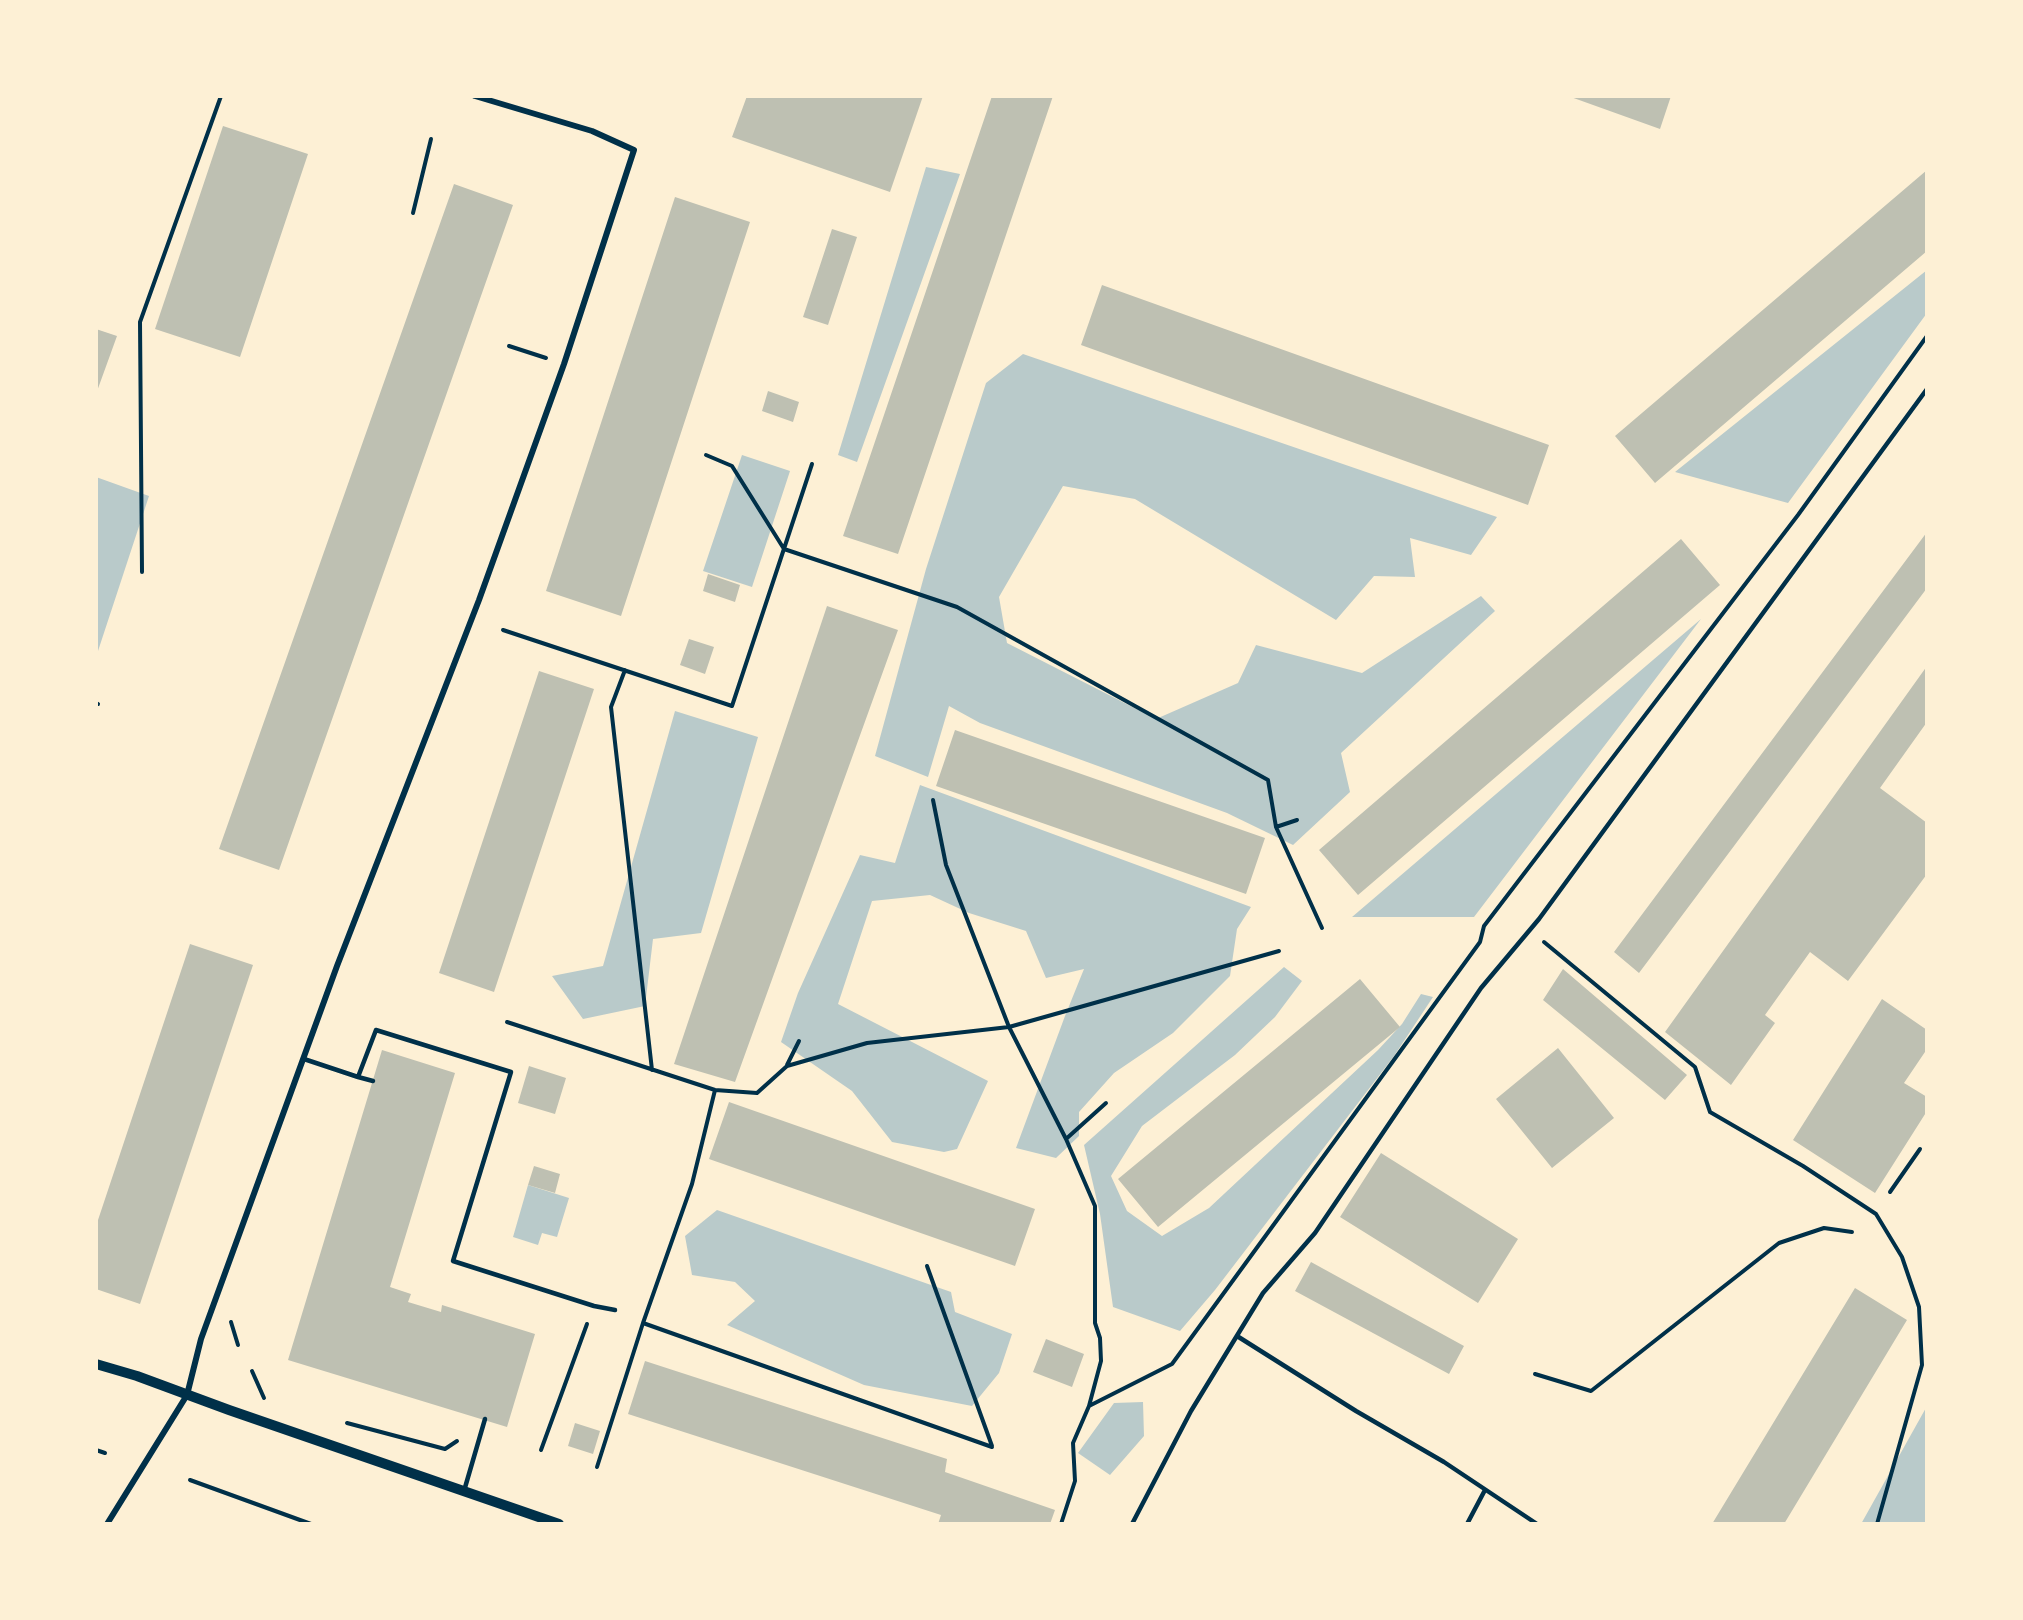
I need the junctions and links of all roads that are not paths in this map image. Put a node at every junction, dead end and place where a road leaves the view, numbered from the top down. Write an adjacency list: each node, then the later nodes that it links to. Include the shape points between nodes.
1 (476, 96): 3 (street, via 592,131 634,150 564,364 480,600)
2 (1927, 389): 7 (lane, via 1585,857 1481,988 1315,1233 1263,1293)
3 (304, 1059): 4 (lane); 9 (street, via 201,1339)
4 (358, 1077): 5 (lane); 6 (lane, via 376,1030 511,1072 453,1261)
5 (372, 1081)
6 (615, 1310)
7 (1237, 1336): 11 (lane); 15 (lane, via 1191,1411)
8 (96, 1364): 9 (street)
9 (187, 1395): 12 (street); 13 (street)
10 (485, 1419): 12 (lane)
11 (1485, 1490): 16 (lane); 17 (lane)
12 (464, 1491): 14 (street)
13 (107, 1524)
14 (559, 1524)
15 (1132, 1524)
16 (1467, 1524)
17 (1537, 1524)

